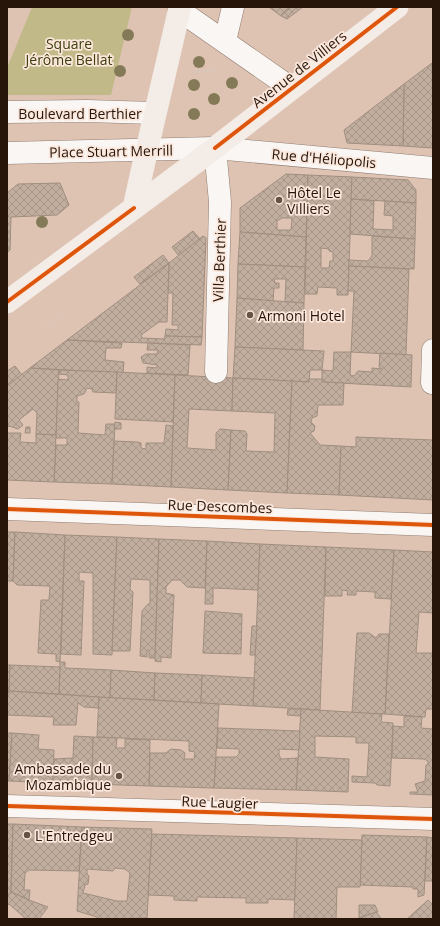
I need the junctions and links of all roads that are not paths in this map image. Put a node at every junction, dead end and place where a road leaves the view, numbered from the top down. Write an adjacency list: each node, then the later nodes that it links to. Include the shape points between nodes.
1 (233, 7): 4 (street)
2 (397, 7): 5 (main road, Avenue de Villiers)
3 (179, 8): 4 (street); 7 (main road, Boulevard Berthier)
4 (225, 41): 5 (street)
5 (291, 88): 8 (main road, Avenue de Villiers)
6 (7, 112): 7 (street, Boulevard Berthier)
7 (154, 113): 9 (main road, Boulevard Berthier)
8 (215, 148): 9 (street, Place Stuart Merrill); 11 (street, Rue d'Héliopolis); 12 (main road, Avenue de Villiers); 15 (street, Villa Berthier, via 220,202)
9 (146, 151): 10 (street, Place Stuart Merrill); 12 (main road, Boulevard Berthier)
10 (7, 153)
11 (433, 168)
12 (134, 208): 13 (main road, Avenue de Villiers)
13 (7, 302)
14 (433, 350): 16 (street)
15 (216, 372)
16 (432, 383)
17 (7, 509): 18 (street, Rue Descombes)
18 (433, 525)
19 (7, 806): 20 (street, Rue Laugier)
20 (433, 820)

